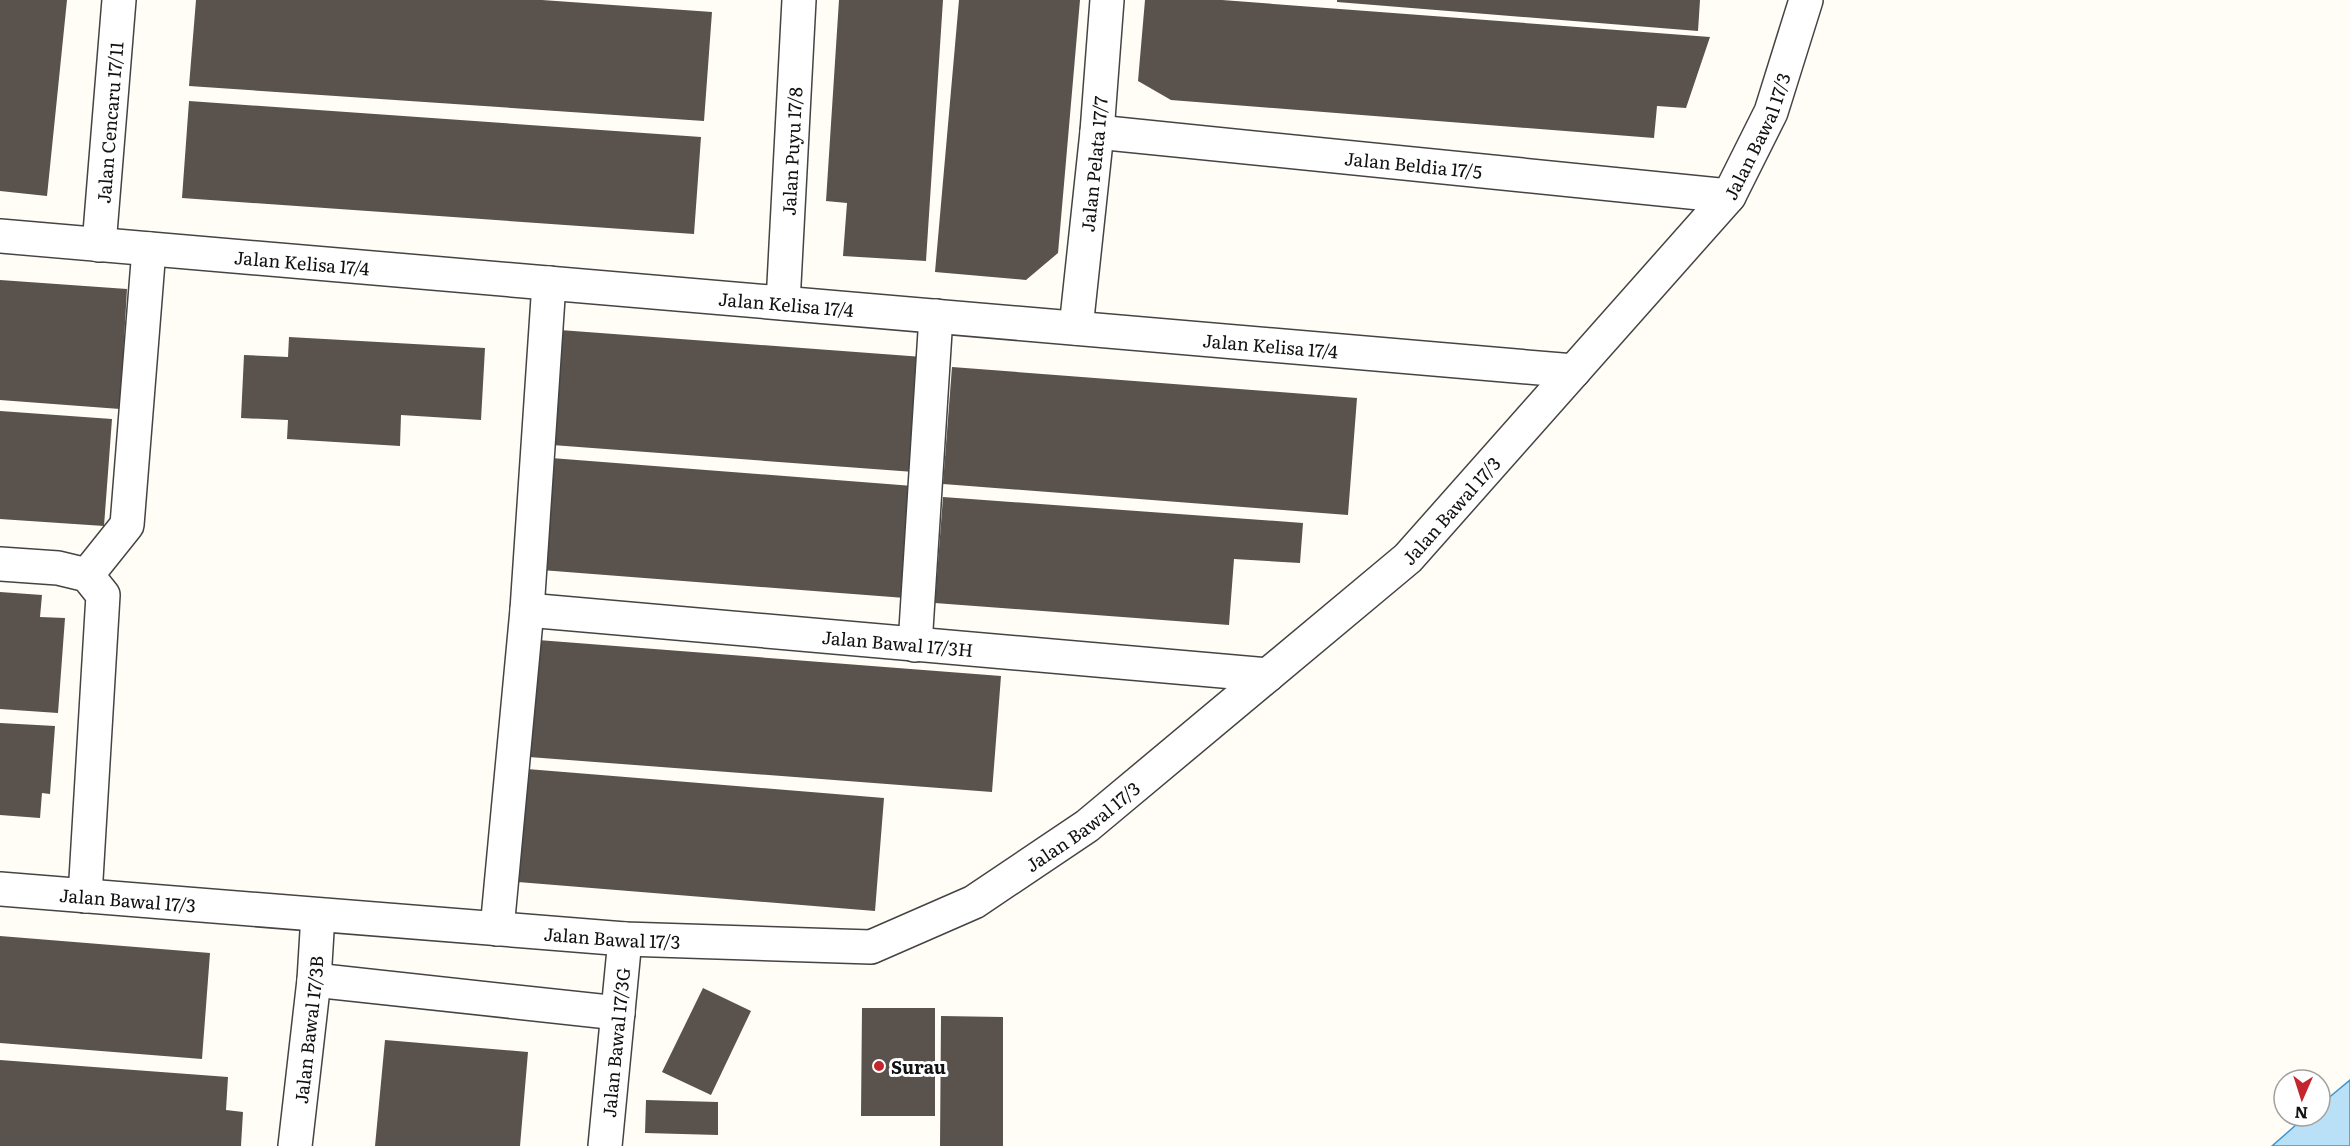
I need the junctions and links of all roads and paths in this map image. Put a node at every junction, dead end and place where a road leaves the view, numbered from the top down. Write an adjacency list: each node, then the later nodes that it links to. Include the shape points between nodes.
1 (119, 0): 8 (street, Jalan Cencaru 17/11)
2 (799, 0): 11 (street, Jalan Puyu 17/8)
3 (1107, 0): 5 (street, Jalan Pelata 17/7)
4 (1806, 0): 6 (street, Jalan Bawal 17/3, via 1771,112)
5 (1097, 132): 6 (street, Jalan Beldia 17/5); 13 (street, Jalan Pelata 17/7)
6 (1729, 196): 14 (street, Jalan Bawal 17/3)
7 (0, 236): 8 (street, Jalan Kelisa 17/4)
8 (99, 245): 9 (street, Jalan Kelisa 17/4)
9 (149, 249): 10 (street, Jalan Kelisa 17/4); 16 (street, via 127,525)
10 (549, 283): 11 (street, Jalan Kelisa 17/4); 17 (street)
11 (783, 303): 12 (street, Jalan Kelisa 17/4)
12 (936, 316): 13 (street, Jalan Kelisa 17/4); 18 (street)
13 (1076, 328): 14 (street, Jalan Kelisa 17/4)
14 (1574, 371): 19 (street, Jalan Bawal 17/3, via 1408,558)
15 (0, 564): 16 (street, via 58,568)
16 (87, 575): 21 (street, via 103,595)
17 (526, 610): 18 (street, Jalan Bawal 17/3H); 23 (street)
18 (915, 645): 19 (street, Jalan Bawal 17/3H)
19 (1268, 675): 24 (street, Jalan Bawal 17/3, via 1077,832 975,902 872,947)
20 (0, 889): 21 (street, Jalan Bawal 17/3)
21 (85, 896): 22 (street, Jalan Bawal 17/3)
22 (318, 915): 23 (street, Jalan Bawal 17/3); 25 (street, Jalan Bawal 17/3B)
23 (497, 929): 24 (street, Jalan Bawal 17/3)
24 (625, 939): 26 (street, Jalan Bawal 17/3G)
25 (315, 980): 26 (street); 27 (street, Jalan Bawal 17/3B)
26 (618, 1013): 28 (street, Jalan Bawal 17/3G)
27 (295, 1146)
28 (604, 1146)

